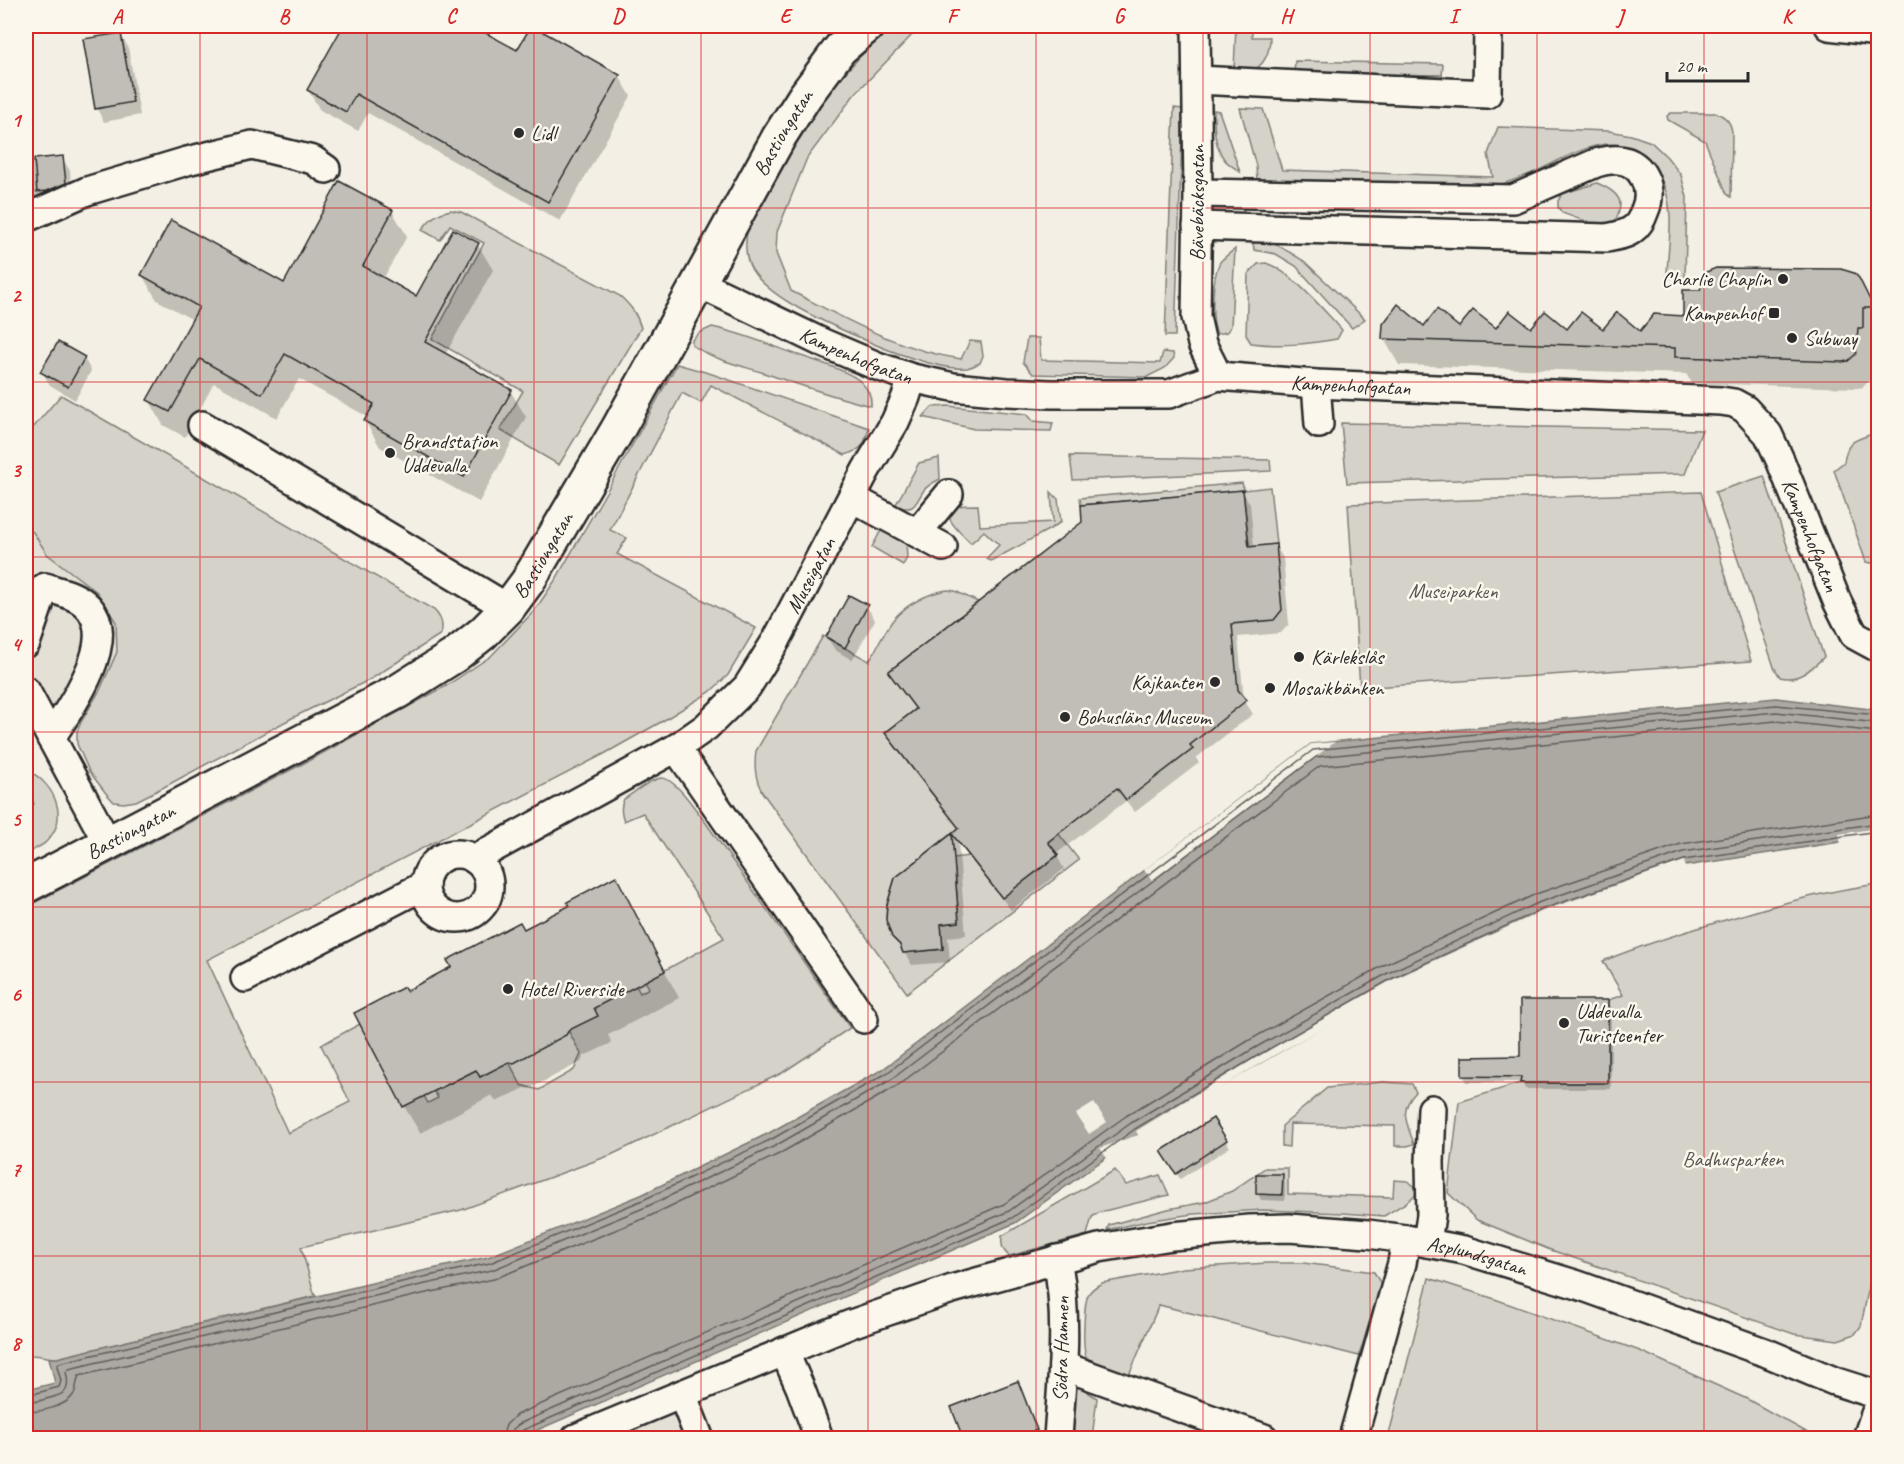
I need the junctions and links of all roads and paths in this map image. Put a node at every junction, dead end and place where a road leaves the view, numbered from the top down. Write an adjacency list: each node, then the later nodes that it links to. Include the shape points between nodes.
1 (867, 26): 11 (main road, Bastiongatan, via 840,49 805,96)
2 (1196, 26): 6 (street, Bävebäcksgatan)
3 (1488, 26): 6 (street, via 1487,94)
4 (1829, 26): 5 (street)
5 (1878, 32)
6 (1197, 80): 8 (street, Bävebäcksgatan)
7 (326, 169): 9 (street, via 313,160 252,145 87,191)
8 (1198, 193): 10 (street, Bävebäcksgatan); 10 (street, via 1513,200 1596,163 1621,160 1644,177 1649,201 1635,229 1607,238)
9 (26, 218)
10 (1197, 226): 12 (street, Bävebäcksgatan, via 1196,317 1202,344)
11 (698, 283): 13 (street, Kampenhofgatan, via 823,343); 21 (main road, Bastiongatan, via 563,524)
12 (1218, 376): 13 (street, Kampenhofgatan, via 1169,394 1149,395 1007,392); 14 (street, Kampenhofgatan)
13 (912, 378): 18 (street, Museigatan, via 895,422)
14 (1316, 384): 15 (street); 23 (street, Kampenhofgatan, via 1734,403 1758,421 1775,447 1854,635)
15 (1319, 424)
16 (202, 425): 21 (street)
17 (949, 494): 19 (street)
18 (852, 498): 19 (street); 26 (street, Museigatan, via 747,687 706,727)
19 (917, 532): 20 (street)
20 (943, 547)
21 (508, 608): 27 (main road, Bastiongatan, via 454,656 397,692)
22 (26, 643): 25 (street, via 45,587 85,603 95,618 99,636 95,656 85,681)
23 (1878, 648)
24 (26, 691): 25 (street)
25 (51, 738): 27 (street)
26 (676, 748): 28 (street, Museigatan); 32 (street)
27 (107, 842): 30 (main road, Bastiongatan)
28 (474, 859): 29 (street, via 463,855 442,858 427,874); 29 (street, via 487,876 489,887 480,908 471,915 460,918 439,913 426,895)
29 (425, 885): 31 (street)
30 (26, 886)
31 (245, 978)
32 (864, 1019)
33 (1432, 1109): 34 (street, via 1431,1215)
34 (1417, 1241): 35 (street, Asplundsgatan, via 1329,1230 1240,1229 1172,1236); 39 (street, Asplundsgatan, via 1488,1257 1578,1285); 46 (street, via 1402,1263)
35 (1057, 1259): 36 (street, Asplundsgatan, via 917,1300); 37 (street, Södra Hamnen, via 1064,1305)
36 (784, 1351): 38 (street, Asplundsgatan); 43 (street)
37 (1063, 1366): 44 (street, Södra Hamnen); 45 (street)
38 (682, 1394): 41 (street); 42 (street, Asplundsgatan)
39 (1878, 1395)
40 (1878, 1415): 47 (main road)
41 (699, 1437)
42 (576, 1438)
43 (819, 1438)
44 (1058, 1438)
45 (1264, 1438)
46 (1353, 1438)
47 (1870, 1438)

